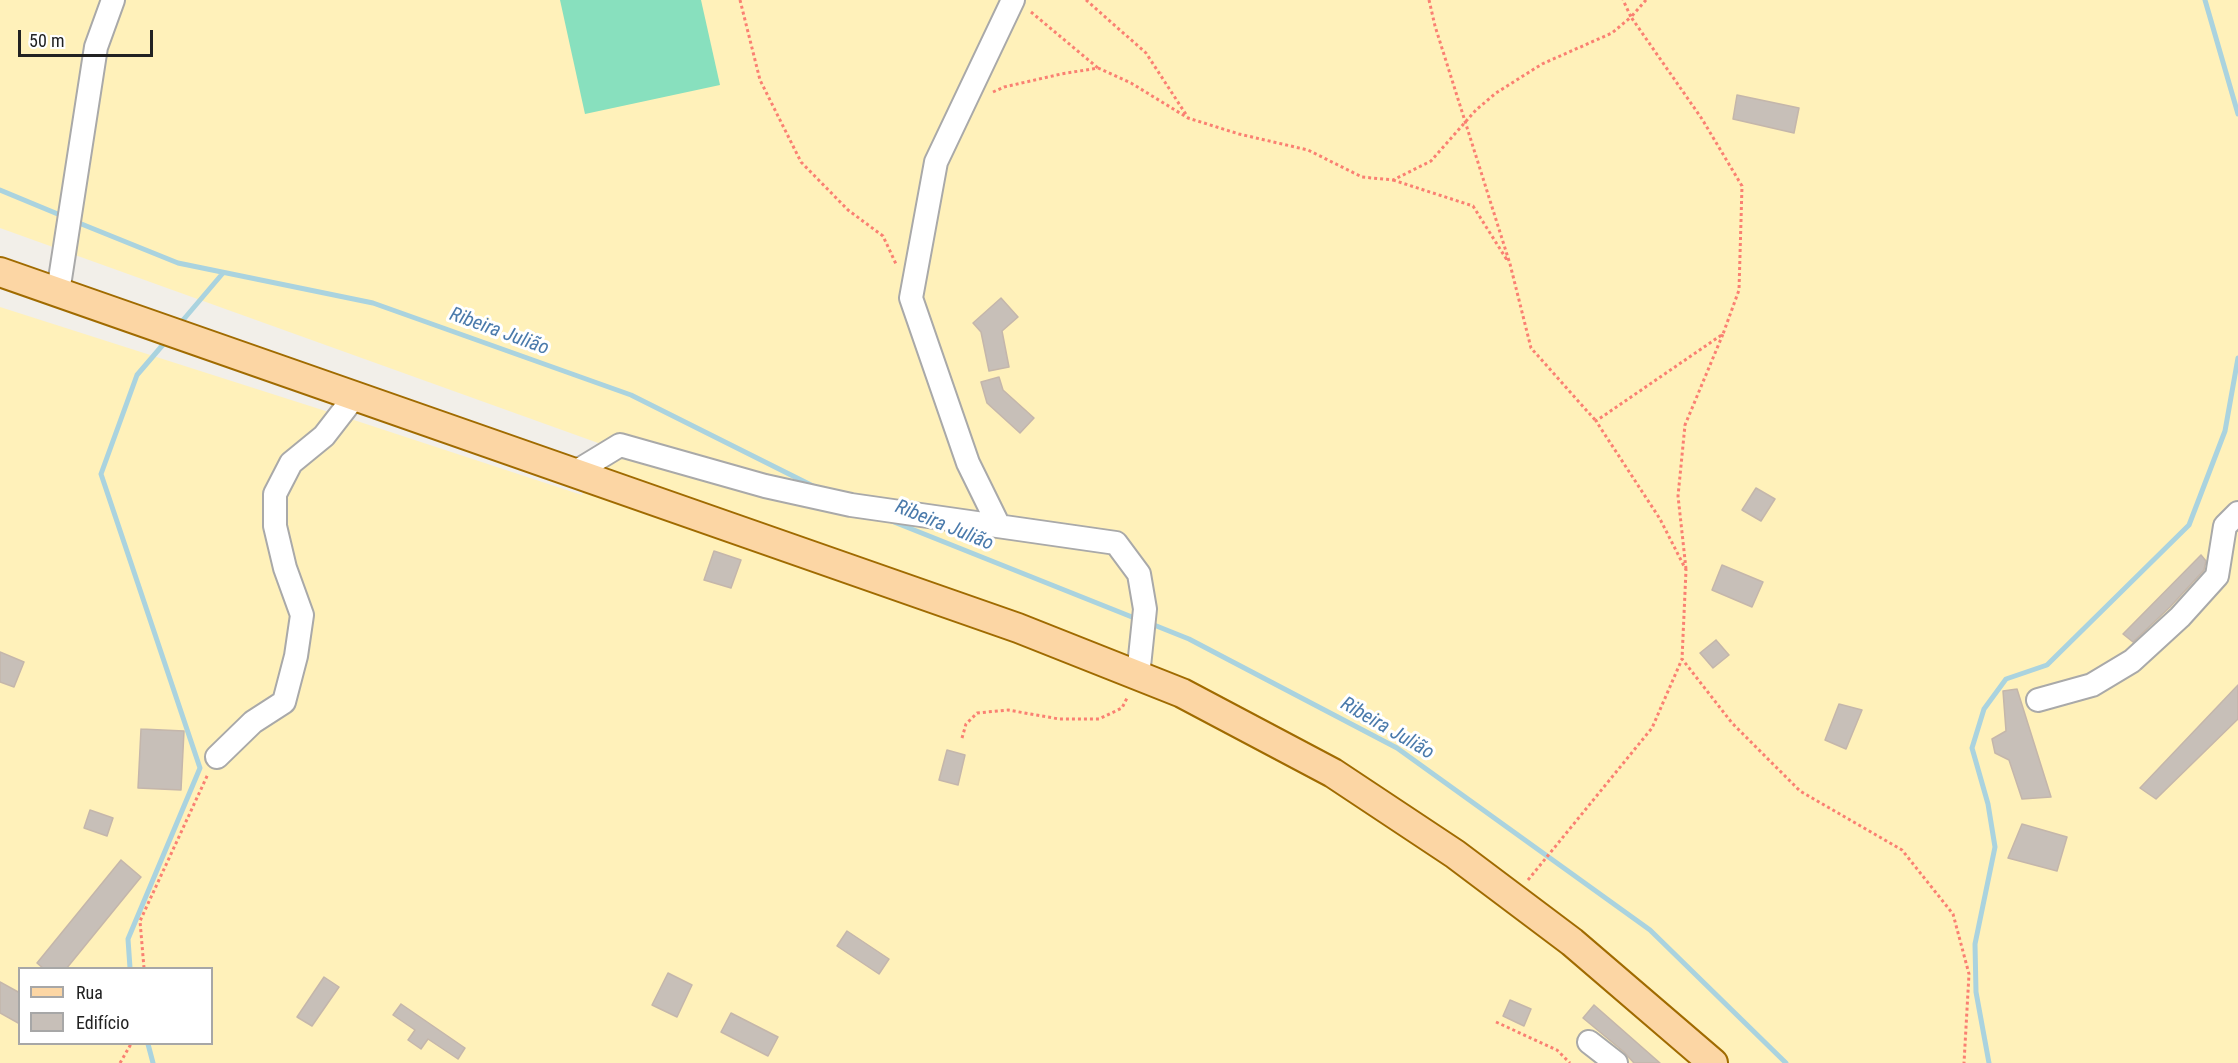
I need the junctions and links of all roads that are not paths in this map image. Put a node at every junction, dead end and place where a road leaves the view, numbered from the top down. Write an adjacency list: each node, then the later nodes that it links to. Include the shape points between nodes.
1 (113, 0): 4 (street, via 96,46)
2 (1020, 4): 8 (street, via 960,108 936,162 911,298 968,463)
3 (0, 272): 4 (main road)
4 (58, 292): 5 (main road)
5 (355, 396): 6 (main road); 11 (street, via 324,436 291,464 275,494 275,526 302,615 284,702 253,722)
6 (574, 472): 8 (street, via 620,445 765,486 851,505); 9 (main road, via 1018,628)
7 (2238, 513): 10 (street, via 2225,526 2217,576 2132,661 2092,685)
8 (998, 524): 9 (street, via 1116,543 1139,574 1145,609)
9 (1138, 676): 14 (main road, via 1182,693 1333,773 1455,854 1572,942)
10 (2038, 700)
11 (217, 757)
12 (1589, 1042): 13 (street)
13 (1616, 1063)
14 (1713, 1063)

